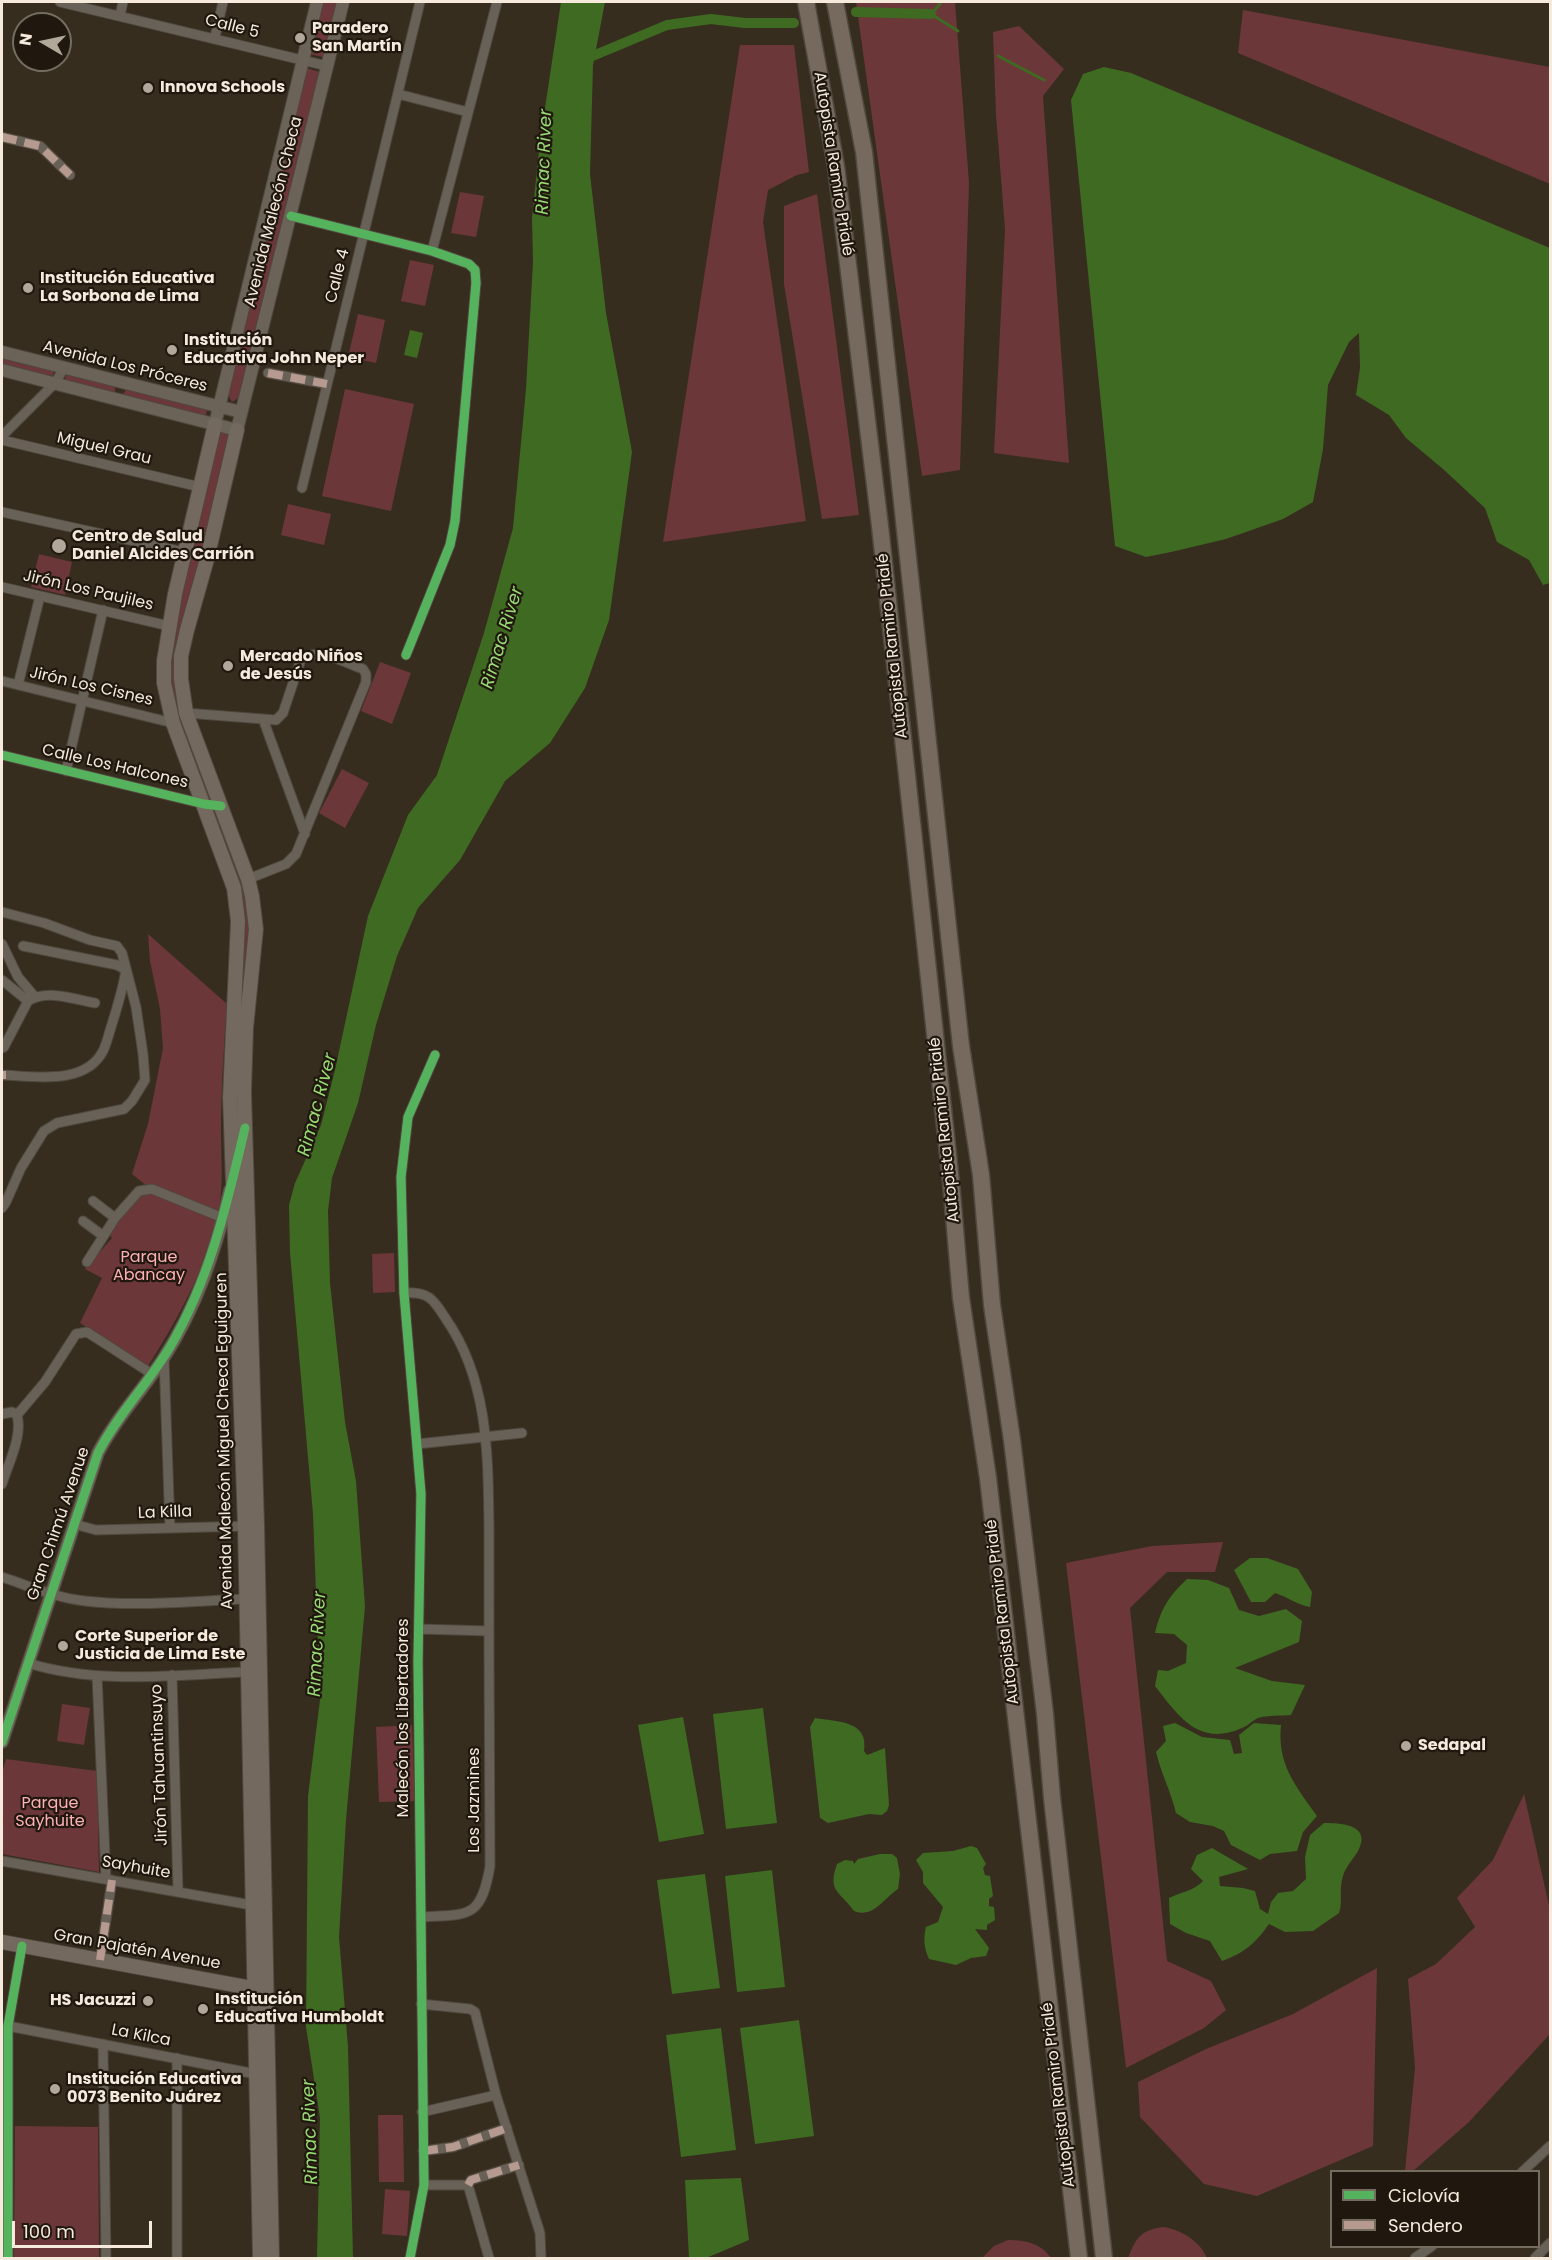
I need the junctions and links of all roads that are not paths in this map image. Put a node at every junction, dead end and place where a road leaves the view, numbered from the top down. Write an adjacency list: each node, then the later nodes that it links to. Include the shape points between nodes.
1 (60, 2): 10 (street, Calle 5)
2 (123, 2): 10 (street)
3 (224, 2): 11 (street)
4 (317, 2): 12 (main road, Avenida Malecón Checa)
5 (343, 2): 13 (main road, Avenida Malecón Checa)
6 (420, 2): 14 (street, Calle 4)
7 (497, 2): 15 (street)
8 (806, 2): 133 (highway, Autopista Ramiro Prialé, via 836,166 877,503 961,1298 988,1478)
9 (835, 2): 134 (highway, Autopista Ramiro Prialé, via 864,152 961,1046 981,1175 992,1305 1045,1713)
10 (120, 15): 11 (street, Calle 5)
11 (215, 38): 12 (street, Calle 5)
12 (303, 60): 13 (street, Calle 5); 29 (main road, Avenida Malecón Checa)
13 (327, 66): 18 (main road, Avenida Malecón Checa)
14 (398, 94): 15 (street); 19 (street, Calle 4)
15 (468, 112): 20 (street)
16 (2, 137): 17 (street, via 40,146)
17 (70, 175)
18 (291, 216): 19 (street); 30 (main road, Avenida Malecón Checa)
19 (364, 235): 20 (street); 27 (street, Calle 4)
20 (432, 251): 43 (street, via 468,264 475,270 477,283 455,521 450,545)
21 (2, 352): 22 (main road, Avenida Los Próceres)
22 (64, 368): 25 (main road, Avenida Los Próceres); 26 (street)
23 (2, 370): 26 (main road, Avenida Los Próceres)
24 (268, 373): 27 (street)
25 (122, 382): 28 (main road); 29 (main road, Avenida Los Próceres)
26 (55, 383): 28 (main road, Avenida Los Próceres); 33 (street)
27 (327, 384): 36 (street, Calle 4)
28 (117, 399): 31 (main road, Avenida Los Próceres)
29 (219, 407): 30 (main road, Avenida Los Próceres); 31 (main road, Avenida Malecón Checa)
30 (241, 412): 32 (main road, Avenida Malecón Checa)
31 (215, 424): 32 (main road, Avenida Los Próceres); 35 (main road, Avenida Malecón Miguel Checa Eguiguren)
32 (237, 429): 47 (main road, Avenida Malecón Miguel Checa Eguiguren, via 181,656)
33 (2, 436)
34 (2, 441): 35 (street, Miguel Grau)
35 (200, 487): 38 (main road, Avenida Malecón Miguel Checa Eguiguren)
36 (302, 488)
37 (2, 512): 38 (street)
38 (184, 552): 42 (main road, Avenida Malecón Miguel Checa Eguiguren)
39 (2, 587): 40 (street, Jirón Los Paujiles)
40 (40, 596): 41 (street, Jirón Los Paujiles); 45 (street)
41 (103, 610): 42 (street, Jirón Los Paujiles); 46 (street)
42 (169, 626): 49 (main road, Avenida Malecón Miguel Checa Eguiguren, via 164,683)
43 (406, 655)
44 (2, 681): 45 (street, Jirón Los Cisnes)
45 (18, 685): 46 (street, Jirón Los Cisnes)
46 (82, 701): 49 (street, Jirón Los Cisnes); 51 (street)
47 (186, 713): 48 (street); 53 (main road, Avenida Malecón Miguel Checa Eguiguren)
48 (263, 719): 54 (street); 54 (street, via 276,720 283,713 301,660 309,654 321,654 363,669 366,674)
49 (173, 723): 52 (main road, Avenida Malecón Miguel Checa Eguiguren)
50 (2, 755): 51 (street, Calle Los Halcones)
51 (66, 771): 52 (street, Calle Los Halcones)
52 (204, 804): 53 (street, Calle Los Halcones); 67 (main road, Avenida Malecón Miguel Checa Eguiguren, via 234,888 238,921 230,1097)
53 (221, 806): 55 (main road, Avenida Malecón Miguel Checa Eguiguren)
54 (305, 834): 55 (street, via 291,861)
55 (248, 879): 66 (main road, Avenida Malecón Miguel Checa Eguiguren, via 256,929 246,1028)
56 (2, 912): 59 (street, via 117,946)
57 (2, 944): 61 (street)
58 (24, 946): 59 (street)
59 (126, 970): 65 (street, via 108,1039 93,1063 76,1073 47,1078); 69 (street, via 136,1007 145,1080 124,1109 57,1123 44,1131)
60 (2, 980): 61 (street)
61 (31, 999): 62 (street, via 52,995); 63 (street)
62 (95, 1003)
63 (2, 1048)
64 (435, 1055): 75 (street, Malecón los Libertadores, via 408,1117 404,1140)
65 (4, 1075)
66 (245, 1128): 67 (main road, Gran Chimú Avenue); 85 (main road, Avenida Malecón Miguel Checa Eguiguren)
67 (234, 1176): 71 (main road, Gran Chimú Avenue); 85 (main road, Avenida Malecón Miguel Checa Eguiguren)
68 (93, 1201): 70 (street)
69 (2, 1208)
70 (115, 1218): 71 (street, via 139,1191 148,1189); 73 (street)
71 (223, 1218): 76 (main road, Gran Chimú Avenue, via 197,1295)
72 (83, 1221): 73 (street)
73 (102, 1235): 74 (street)
74 (87, 1262)
75 (404, 1293): 81 (street, Los Jazmines, via 428,1295 460,1341 477,1386); 82 (street, Malecón los Libertadores)
76 (164, 1358): 77 (main road, Gran Chimú Avenue); 86 (street)
77 (153, 1374): 79 (street, via 87,1332 81,1332); 84 (main road, Gran Chimú Avenue, via 108,1434)
78 (2, 1414): 79 (street)
79 (17, 1415): 83 (street, via 16,1437)
80 (522, 1432): 81 (street)
81 (486, 1437): 82 (street); 91 (street, Los Jazmines)
82 (417, 1444): 90 (street, Malecón los Libertadores, via 421,1494)
83 (2, 1484)
84 (74, 1524): 86 (street, La Killa, via 96,1530); 88 (main road, Gran Chimú Avenue)
85 (251, 1526): 86 (street, La Killa); 89 (main road, Avenida Malecón Miguel Checa Eguiguren); 100 (main road, Avenida Malecón Miguel Checa Eguiguren)
86 (170, 1528)
87 (2, 1577): 88 (street)
88 (51, 1594): 89 (street, via 102,1603); 92 (main road, Gran Chimú Avenue)
89 (245, 1599): 93 (main road, Avenida Malecón Miguel Checa Eguiguren)
90 (419, 1629): 91 (street); 101 (street, Malecón los Libertadores)
91 (489, 1631): 101 (street, Los Jazmines, via 487,1883 481,1902 468,1913)
92 (28, 1662): 95 (street); 96 (main road, Gran Chimú Avenue)
93 (247, 1672): 94 (street); 100 (main road, Avenida Malecón Miguel Checa Eguiguren)
94 (172, 1675): 95 (street); 99 (street, Jirón Tahuantinsuyo)
95 (97, 1676): 98 (street)
96 (3, 1734)
97 (2, 1861): 98 (street, Sayhuite)
98 (109, 1879): 99 (street, Sayhuite); 104 (street)
99 (178, 1891): 100 (street, Sayhuite)
100 (258, 1906): 105 (main road, Avenida Malecón Miguel Checa Eguiguren)
101 (421, 1917): 106 (street, Malecón los Libertadores)
102 (2, 1942): 103 (main road, Gran Pajatén Avenue)
103 (22, 1946): 104 (main road, Gran Pajatén Avenue); 107 (street)
104 (100, 1960): 105 (main road, Gran Pajatén Avenue)
105 (261, 1989): 110 (main road, Avenida Malecón Miguel Checa Eguiguren)
106 (422, 2004): 111 (street, via 475,2012); 113 (street, Malecón los Libertadores)
107 (8, 2026): 108 (street, La Kilca); 112 (street)
108 (103, 2044): 109 (street, La Kilca); 126 (street)
109 (177, 2058): 110 (street, La Kilca); 127 (street)
110 (263, 2075): 128 (main road, Avenida Malecón Miguel Checa Eguiguren); 129 (main road, Avenida Malecón Miguel Checa Eguiguren)
111 (496, 2095): 113 (street); 114 (street)
112 (5, 2103): 125 (street)
113 (422, 2112): 116 (street, Malecón los Libertadores)
114 (507, 2128): 116 (street, via 453,2147); 117 (street)
115 (1551, 2146): 118 (street)
116 (423, 2151): 119 (street, Malecón los Libertadores)
117 (519, 2165): 120 (street, via 471,2180); 132 (street, via 540,2233)
118 (1524, 2170)
119 (424, 2185): 120 (street); 130 (street, Malecón los Libertadores)
120 (468, 2185): 131 (street)
121 (1551, 2243): 123 (street)
122 (1431, 2248): 124 (street)
123 (1538, 2257)
124 (1416, 2258)
125 (8, 2259)
126 (106, 2259)
127 (177, 2259)
128 (260, 2259)
129 (272, 2259)
130 (410, 2259)
131 (489, 2259)
132 (541, 2259)
133 (1079, 2259)
134 (1104, 2259)

